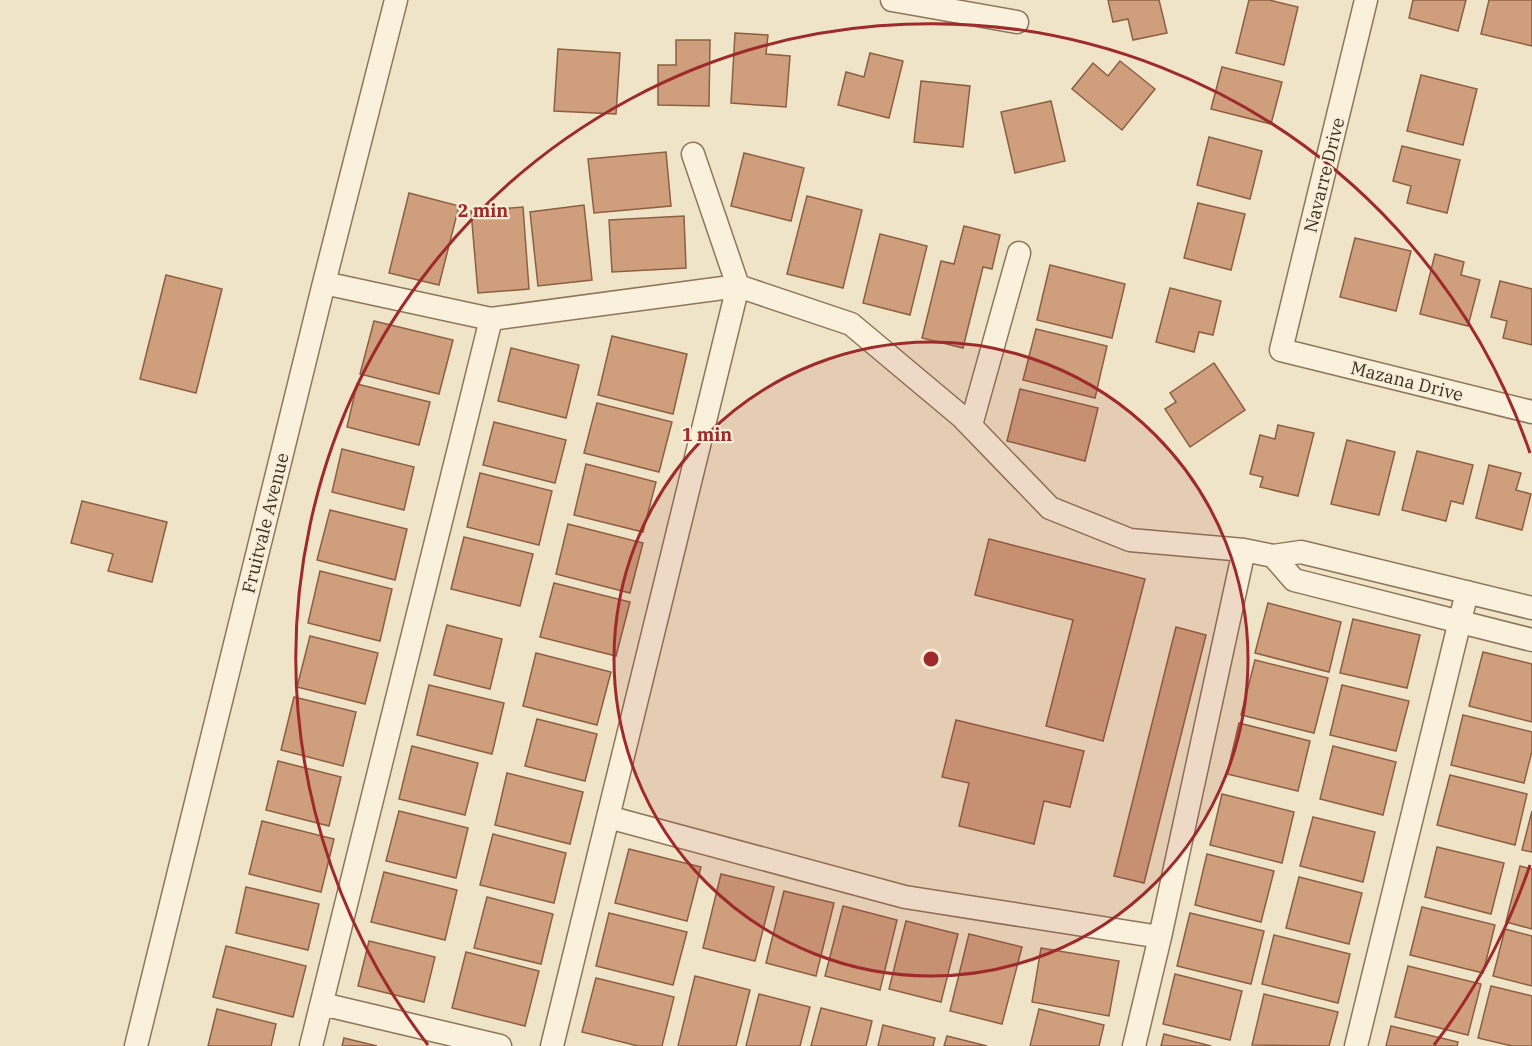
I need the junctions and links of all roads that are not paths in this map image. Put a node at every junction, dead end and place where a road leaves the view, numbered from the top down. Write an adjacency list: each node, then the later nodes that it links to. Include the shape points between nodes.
1 (396, 0): 7 (street, Fruitvale Avenue)
2 (892, 0): 4 (street)
3 (1366, 0): 10 (street, Navarre Drive)
4 (1017, 22)
5 (693, 154): 8 (street)
6 (1019, 253): 12 (street)
7 (324, 283): 9 (street); 22 (street, Fruitvale Avenue)
8 (738, 286): 9 (street); 12 (street, via 851,324); 19 (street)
9 (491, 319): 21 (street)
10 (1281, 350): 11 (street, Mazana Drive)
11 (1532, 412)
12 (971, 425): 13 (street, via 1050,508 1130,540)
13 (1244, 550): 14 (street); 20 (street)
14 (1273, 556): 15 (street, via 1301,552); 17 (street, via 1294,580)
15 (1467, 592): 16 (street); 17 (street)
16 (1532, 608)
17 (1459, 621): 18 (street); 27 (street)
18 (1532, 640)
19 (608, 817): 20 (street, via 905,897); 25 (street)
20 (1160, 937): 26 (street)
21 (322, 1004): 23 (street); 24 (street)
22 (136, 1046)
23 (311, 1046)
24 (500, 1046)
25 (552, 1046)
26 (1134, 1046)
27 (1356, 1046)

